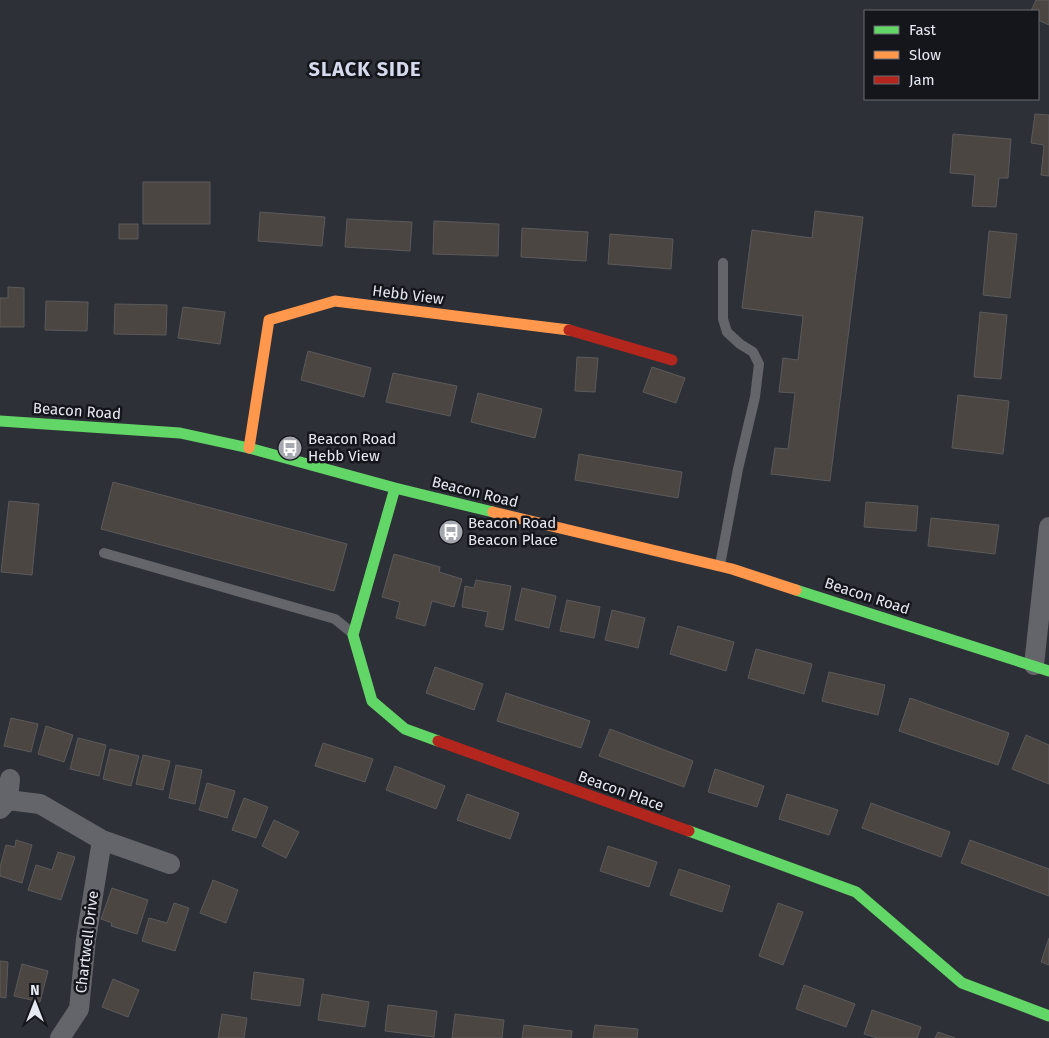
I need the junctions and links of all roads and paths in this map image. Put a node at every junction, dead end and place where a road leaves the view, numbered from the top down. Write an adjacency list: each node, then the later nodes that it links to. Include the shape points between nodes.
1 (723, 263): 8 (lane, via 723,319 727,332 752,352 759,364)
2 (672, 360): 4 (street, Hebb View, via 563,328 335,301 269,320)
3 (0, 421): 4 (street, Beacon Road, via 180,434)
4 (249, 448): 5 (street, Beacon Road)
5 (395, 488): 8 (street, Beacon Road); 9 (street)
6 (1049, 527): 10 (street)
7 (104, 553): 9 (lane, via 335,619)
8 (720, 566): 10 (street, Beacon Road)
9 (354, 635): 15 (street, Beacon Place, via 372,701 405,728 856,892 962,983)
10 (1042, 668)
11 (10, 779): 12 (street)
12 (4, 805): 13 (street, via 40,804)
13 (102, 840): 14 (street); 16 (street, Chartwell Drive, via 79,1008)
14 (170, 864)
15 (1049, 1016)
16 (60, 1038)

